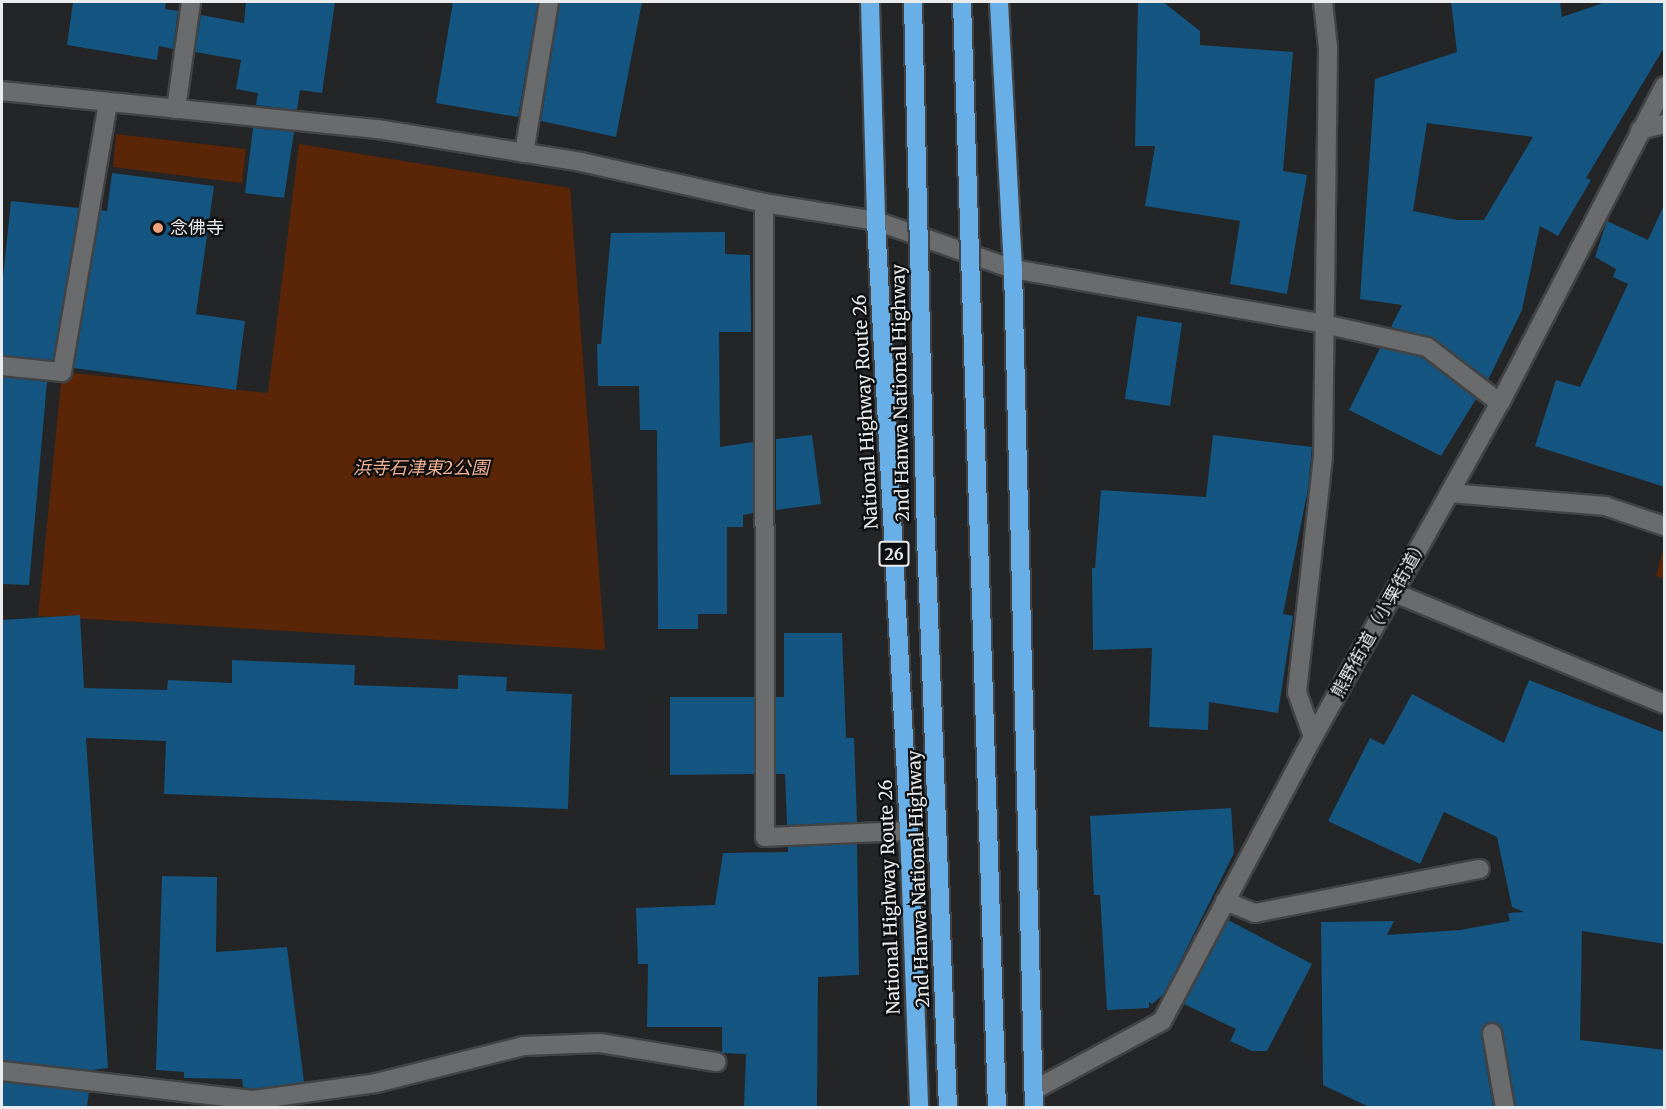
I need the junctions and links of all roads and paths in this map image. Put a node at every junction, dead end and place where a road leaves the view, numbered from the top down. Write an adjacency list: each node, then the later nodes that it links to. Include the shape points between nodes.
1 (191, 2): 11 (street)
2 (549, 2): 14 (street)
3 (870, 2): 16 (highway, National Highway Route 26 / 26)
4 (913, 2): 34 (highway, 2nd Hanwa National Highway / 26, bridge, via 926,538)
5 (962, 2): 35 (highway, bridge)
6 (999, 2): 17 (highway)
7 (1323, 2): 18 (street, via 1328,48)
8 (1665, 86): 13 (street, 熊野街道（小栗街道）)
9 (2, 91): 10 (street)
10 (108, 102): 11 (street); 19 (street, via 62,372)
11 (176, 109): 14 (street, via 378,129)
12 (1665, 124): 13 (street)
13 (1640, 129): 20 (street, 熊野街道（小栗街道）)
14 (524, 153): 15 (street)
15 (764, 203): 16 (street); 26 (street, via 765,837)
16 (876, 221): 17 (street); 26 (highway, National Highway Route 26 / 26)
17 (1013, 269): 18 (street); 32 (highway)
18 (1324, 324): 20 (street, via 1427,347); 25 (street, via 1323,457 1297,692)
19 (2, 366)
20 (1500, 403): 21 (street, 熊野街道（小栗街道）)
21 (1450, 493): 22 (street, via 1605,506); 23 (street, 熊野街道（小栗街道）)
22 (1665, 526)
23 (1395, 593): 24 (street); 25 (street, 熊野街道（小栗街道）)
24 (1665, 704)
25 (1313, 737): 28 (street, 熊野街道（小栗街道）)
26 (909, 831): 33 (highway, National Highway Route 26 / 26)
27 (1480, 869): 28 (street, via 1255,914)
28 (1225, 901): 32 (street, 熊野街道（小栗街道）, via 1162,1021)
29 (1492, 1033): 36 (street)
30 (716, 1062): 31 (street, via 600,1043 523,1046 376,1083 254,1100)
31 (2, 1071)
32 (1034, 1099)
33 (920, 1107)
34 (948, 1107)
35 (997, 1107)
36 (1505, 1107)

